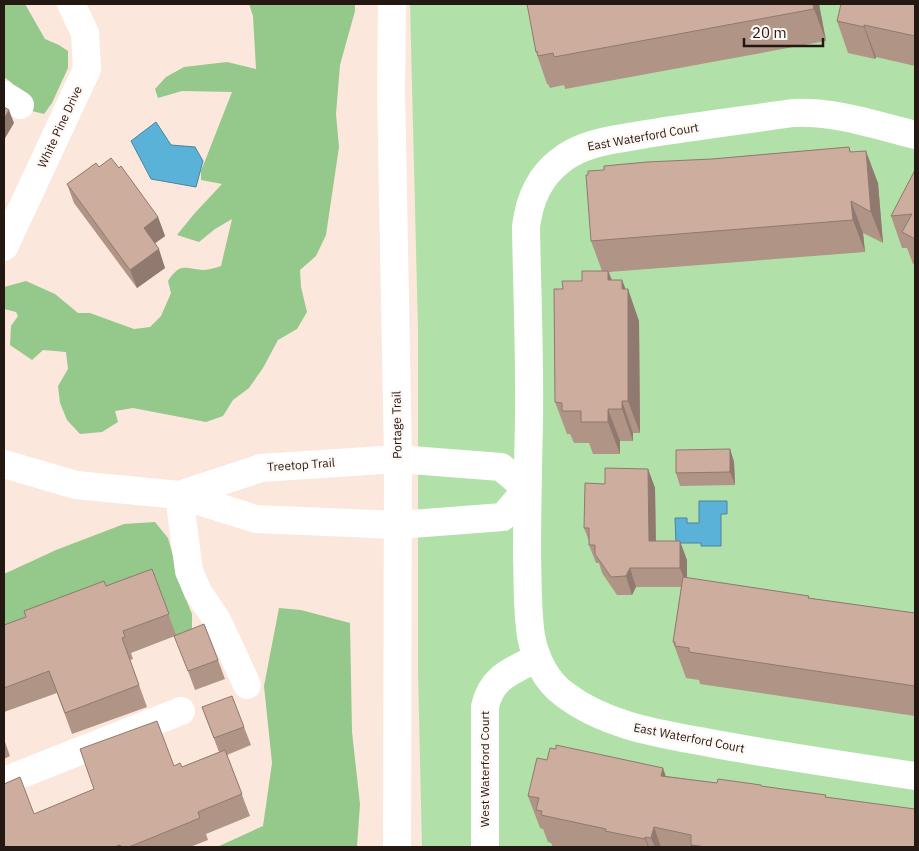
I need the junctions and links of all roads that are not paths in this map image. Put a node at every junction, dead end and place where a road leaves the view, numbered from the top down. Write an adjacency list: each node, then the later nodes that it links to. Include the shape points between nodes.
1 (71, 4): 4 (street, White Pine Drive, via 85,33 87,69)
2 (392, 4): 5 (street, Portage Trail)
3 (915, 136): 7 (street, East Waterford Court, via 831,114 793,113 601,142 559,161 535,192 528,208 526,227)
4 (4, 247)
5 (398, 459): 7 (street, via 501,467); 8 (street, Treetop Trail, via 261,468); 9 (street, Portage Trail)
6 (4, 464): 8 (street, Treetop Trail, via 76,485)
7 (527, 489): 9 (street, via 502,517); 10 (street, East Waterford Court, via 528,609)
8 (179, 495): 9 (street, Treetop Trail, via 256,519); 11 (street, via 188,571 217,620)
9 (398, 525): 15 (street, Portage Trail)
10 (537, 658): 13 (street, East Waterford Court, via 549,679 563,694 595,713 641,730); 16 (street, West Waterford Court, via 507,673 488,693 485,707)
11 (247, 685)
12 (181, 711): 14 (street)
13 (915, 776)
14 (4, 782)
15 (398, 847)
16 (485, 847)

